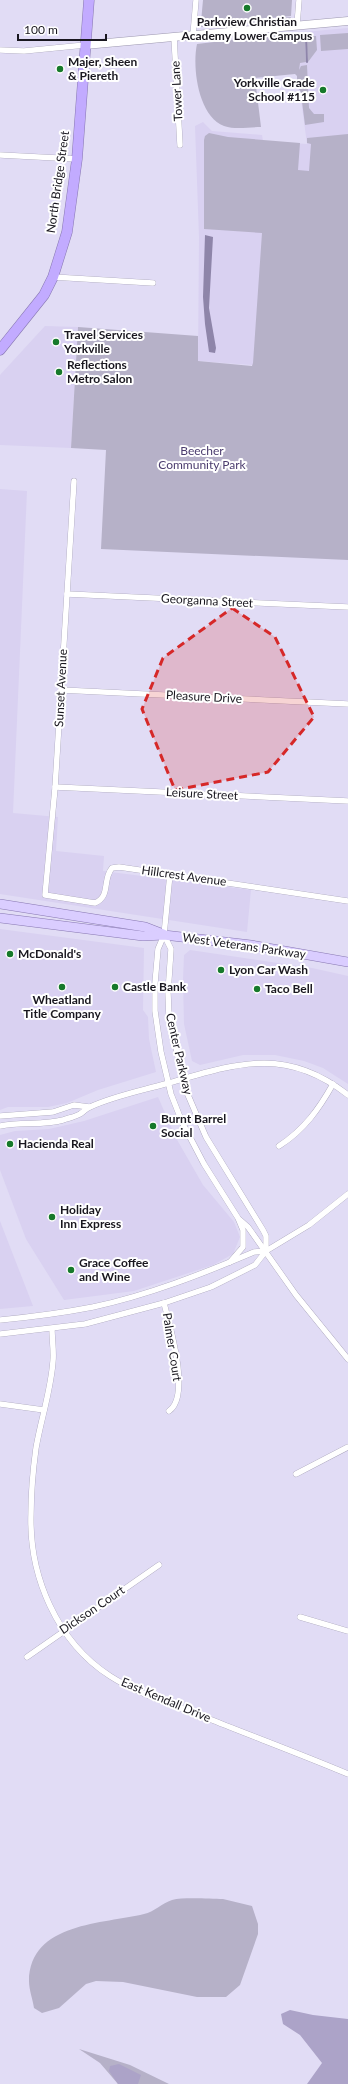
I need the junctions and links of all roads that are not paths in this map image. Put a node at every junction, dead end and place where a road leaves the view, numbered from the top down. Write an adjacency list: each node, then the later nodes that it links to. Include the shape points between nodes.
1 (89, 0): 8 (highway, North Bridge Street)
2 (196, 0): 6 (street)
3 (299, 0): 5 (street)
4 (348, 21): 5 (street)
5 (297, 25): 6 (street)
6 (193, 35): 7 (street)
7 (174, 36): 8 (street); 10 (street, Tower Lane)
8 (86, 45): 9 (street); 12 (highway, North Bridge Street)
9 (0, 50)
10 (180, 145)
11 (0, 155): 12 (street)
12 (77, 159): 13 (highway, North Bridge Street, via 67,232)
13 (52, 277): 14 (street); 15 (highway, North Bridge Street, via 44,295)
14 (153, 283)
15 (0, 350)
16 (74, 481): 17 (street, Sunset Avenue)
17 (67, 594): 18 (street, Georganna Street); 19 (street, Sunset Avenue)
18 (348, 607)
19 (61, 690): 20 (street, Pleasure Drive); 21 (street, Sunset Avenue)
20 (348, 704)
21 (55, 787): 22 (street, Leisure Street); 24 (street, Sunset Avenue)
22 (348, 801)
23 (170, 874): 24 (street, Hillcrest Avenue, via 112,868 108,873 105,895 101,901 95,903); 25 (street, Hillcrest Avenue); 28 (street, Center Parkway)
24 (45, 895)
25 (348, 901)
26 (0, 904): 28 (main road, West Veterans Parkway, via 145,927)
27 (0, 918): 28 (main road, West Veterans Parkway, via 143,936)
28 (164, 935): 29 (main road, West Veterans Parkway, via 269,948); 30 (street, Center Parkway, via 171,949 169,1017); 31 (street, Center Parkway, via 158,949 155,1004)
29 (348, 962)
30 (182, 1079): 31 (street); 32 (street, via 235,1065 266,1062 298,1067); 40 (street, Center Parkway, via 206,1137 266,1236)
31 (168, 1083): 34 (street); 39 (street, Center Parkway, via 194,1146)
32 (333, 1084): 33 (street); 37 (street, via 306,1124)
33 (348, 1095)
34 (88, 1107): 35 (street, via 74,1105 53,1112); 36 (street, via 80,1114 53,1122)
35 (0, 1116)
36 (0, 1126)
37 (279, 1146)
38 (348, 1194): 40 (street, via 309,1225)
39 (238, 1218): 40 (street, Center Parkway); 41 (street, Center Parkway, via 243,1230 243,1247)
40 (266, 1252): 41 (street, via 254,1252); 42 (street, via 255,1265 232,1277); 46 (street, Center Parkway, via 296,1295)
41 (230, 1262): 43 (street, via 160,1289 101,1305)
42 (164, 1303): 44 (street, via 98,1321); 49 (street, Palmer Court, via 179,1374 178,1396)
43 (0, 1320)
44 (52, 1329): 45 (street); 48 (street, East Kendall Drive, via 53,1359)
45 (0, 1334)
46 (348, 1359)
47 (0, 1404): 48 (street)
48 (44, 1410): 54 (street, East Kendall Drive, via 32,1482 33,1552 48,1603)
49 (169, 1411)
50 (348, 1447): 51 (street)
51 (296, 1474)
52 (159, 1565): 54 (street, Dickson Court)
53 (300, 1617): 55 (street)
54 (64, 1629): 56 (street, Dickson Court); 57 (street, East Kendall Drive, via 78,1648 102,1670 136,1690)
55 (348, 1631)
56 (27, 1657)
57 (348, 1774)

